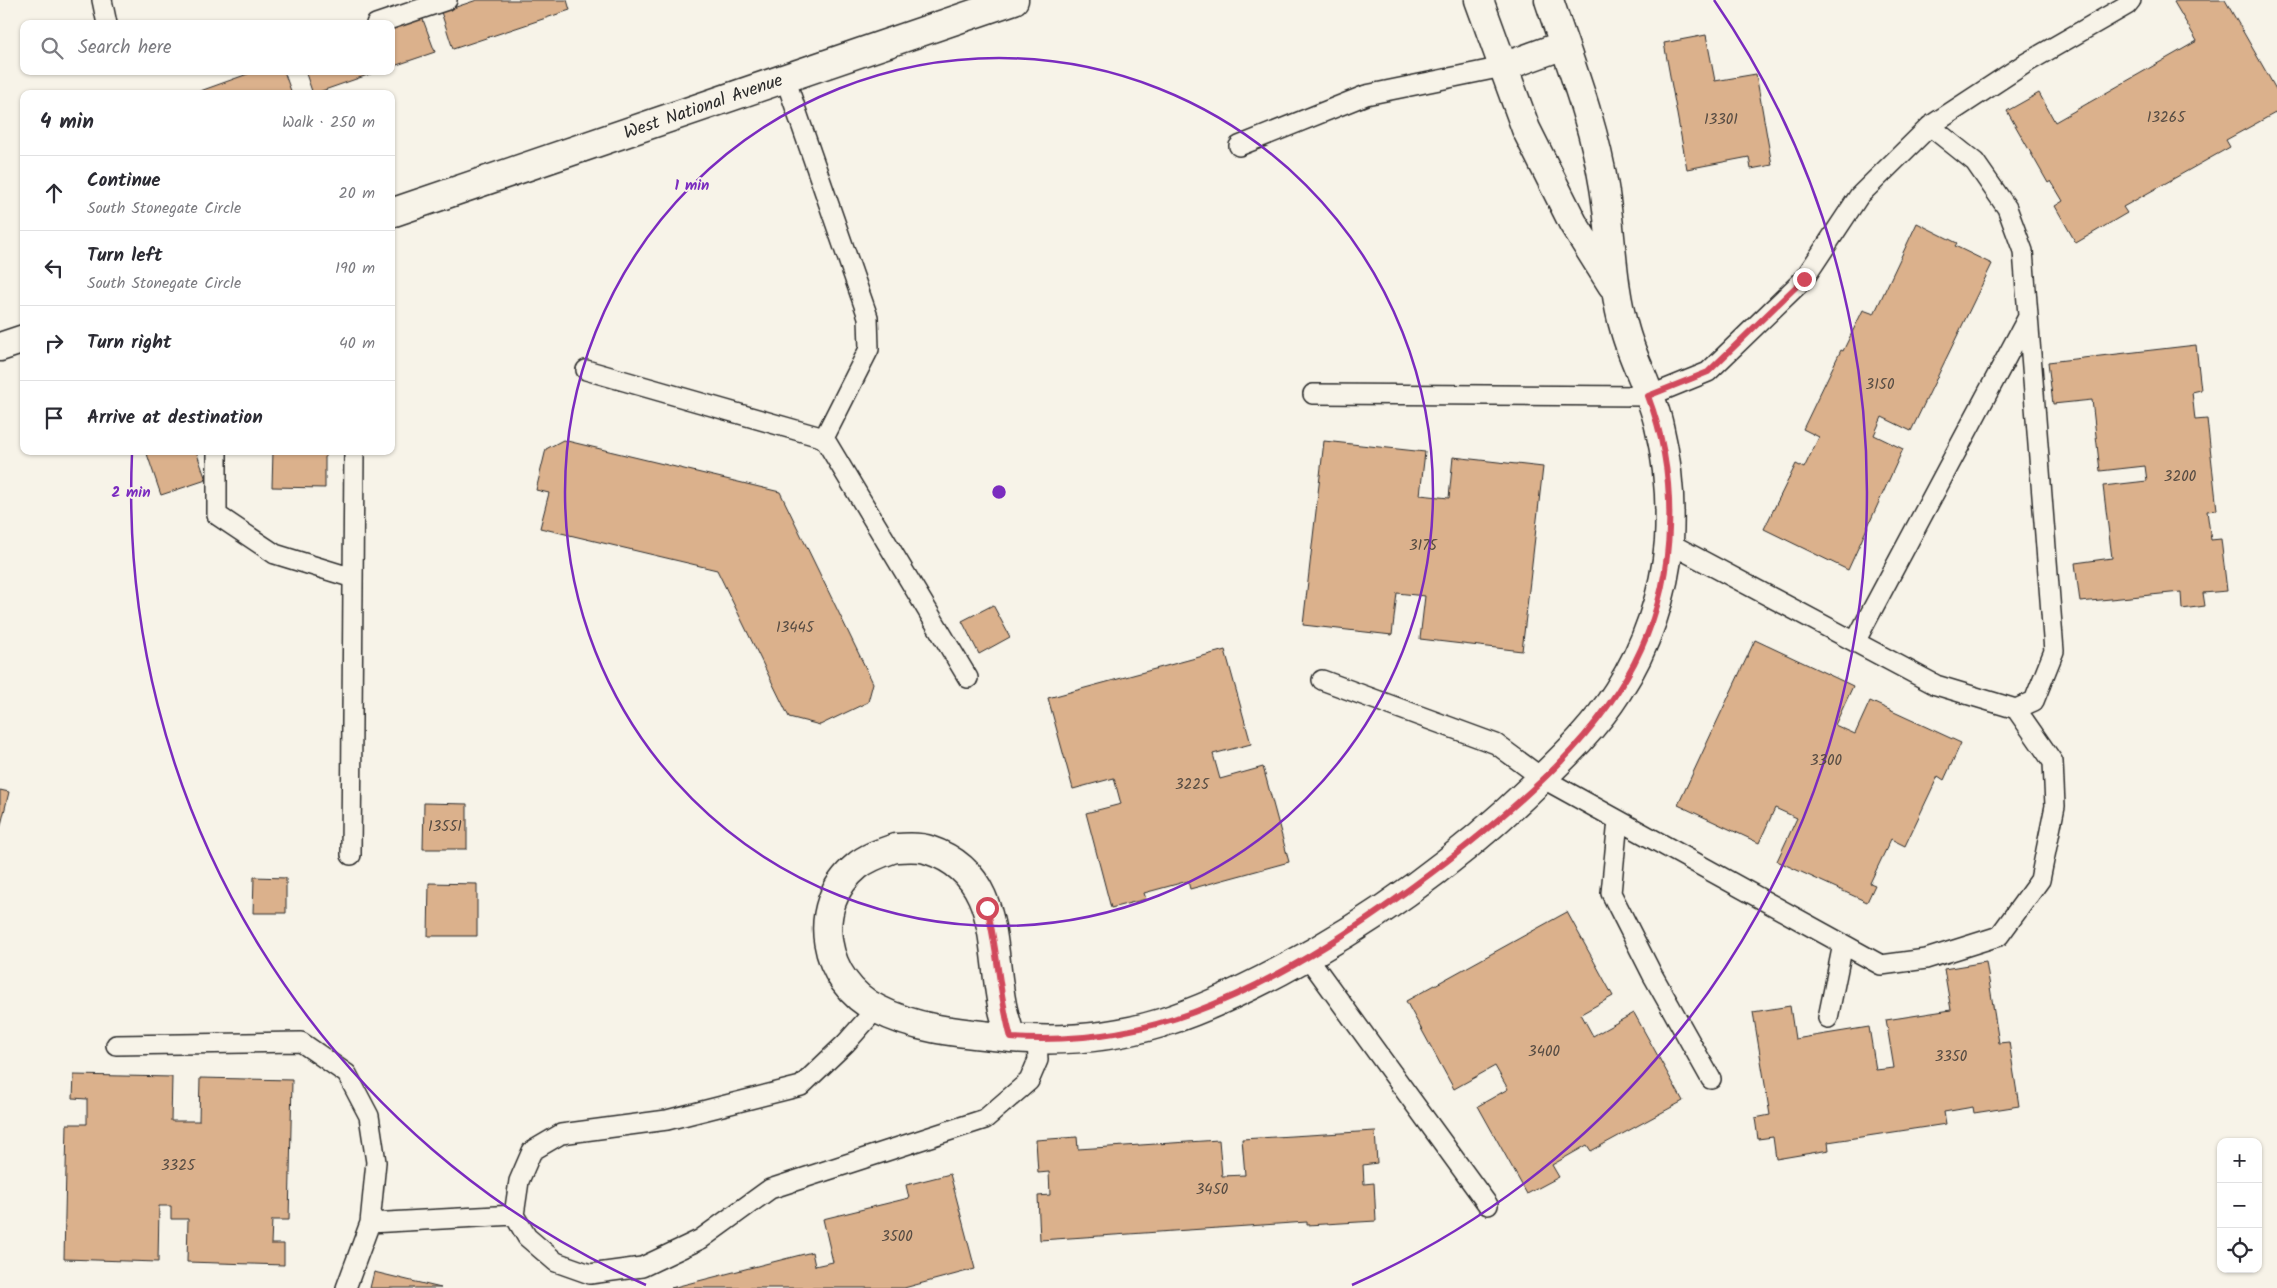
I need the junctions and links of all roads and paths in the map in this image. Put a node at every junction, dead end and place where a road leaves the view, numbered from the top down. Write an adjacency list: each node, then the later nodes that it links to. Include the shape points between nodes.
1 (102, 0): 7 (lane)
2 (447, 0): 8 (lane)
3 (1014, 0): 11 (street, West National Avenue)
4 (1479, 0): 10 (street)
5 (1549, 0): 9 (street)
6 (2131, 0): 12 (lane)
7 (106, 20)
8 (388, 20)
9 (1564, 45): 10 (street); 15 (street, via 1592,130 1604,187)
10 (1503, 67): 13 (lane, via 1366,95); 15 (street, via 1526,129 1573,223)
11 (785, 78): 14 (street, West National Avenue); 22 (lane, via 868,317 869,349)
12 (1930, 126): 16 (lane, via 1975,162 2007,208 2023,251); 21 (lane, via 1859,196 1804,279 1708,372)
13 (1239, 146)
14 (395, 212)
15 (1616, 292): 21 (street, via 1625,331)
16 (2028, 317): 27 (lane); 30 (lane, via 2054,651 2034,701)
17 (20, 340): 18 (street)
18 (0, 347)
19 (586, 370): 22 (lane)
20 (1313, 394): 21 (lane)
21 (1648, 396): 25 (street, via 1659,424 1668,481)
22 (824, 438): 28 (lane)
23 (217, 455): 26 (lane, via 218,515 275,554)
24 (354, 455): 26 (lane)
25 (1669, 543): 27 (lane); 31 (street, via 1658,600 1642,648 1612,700 1578,743)
26 (353, 578): 33 (lane)
27 (1855, 642): 30 (lane, via 1936,685)
28 (968, 678)
29 (1322, 680): 31 (lane, via 1496,744)
30 (2016, 709): 34 (lane, via 2053,762 2055,806 2040,880 2005,928 1999,936 1926,958 1881,965)
31 (1542, 778): 32 (lane); 35 (street, via 1497,822 1383,910)
32 (1618, 820): 34 (lane); 40 (lane, via 1611,893)
33 (351, 855)
34 (1843, 944): 37 (lane)
35 (1308, 956): 38 (street, via 1241,992 1159,1024 1115,1034); 41 (lane)
36 (876, 1009): 38 (street, via 910,1023 944,1031); 38 (street, via 856,996 839,977 828,946 830,905 837,890 867,858 895,848 928,849 957,863 976,883 993,931 1002,1004); 42 (lane, via 846,1044 800,1086 667,1120 561,1134 532,1151 519,1181)
37 (1828, 1018)
38 (1024, 1039): 44 (lane, via 1038,1060 1029,1081 985,1119 770,1189 701,1239 642,1267)
39 (116, 1045): 43 (lane, via 301,1042 316,1052 347,1074 369,1116 376,1162)
40 (1711, 1079)
41 (1488, 1205)
42 (514, 1215): 43 (lane); 44 (lane, via 527,1237 556,1262)
43 (370, 1223): 45 (lane)
44 (601, 1280)
45 (346, 1288)

